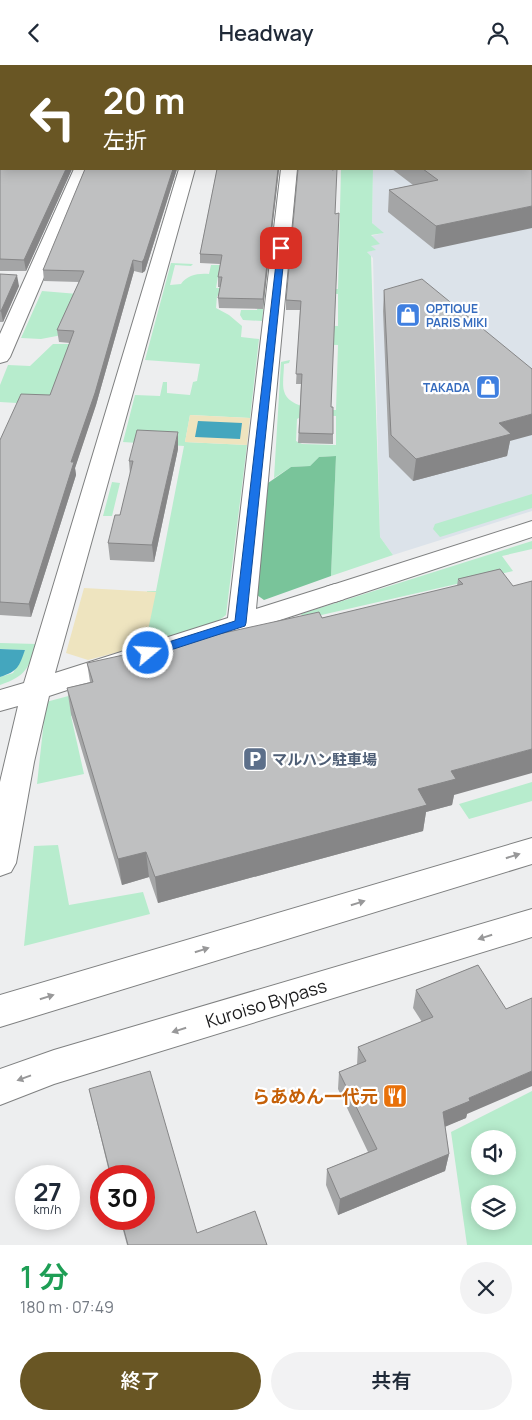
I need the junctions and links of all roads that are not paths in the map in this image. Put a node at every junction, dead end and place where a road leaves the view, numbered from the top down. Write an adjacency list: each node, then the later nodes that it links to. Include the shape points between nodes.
1 (81, 170): 4 (main road, via 26,279)
2 (187, 170): 7 (main road)
3 (290, 170): 6 (main road)
4 (0, 357)
5 (532, 529): 6 (main road)
6 (241, 623): 7 (main road)
7 (36, 689): 8 (main road); 10 (main road)
8 (0, 701)
9 (532, 851): 12 (main road, one-way to 9)
10 (0, 863)
11 (532, 923): 13 (main road, Kuroiso Bypass, one-way to 13, via 64,1064)
12 (0, 1011)
13 (0, 1087)

